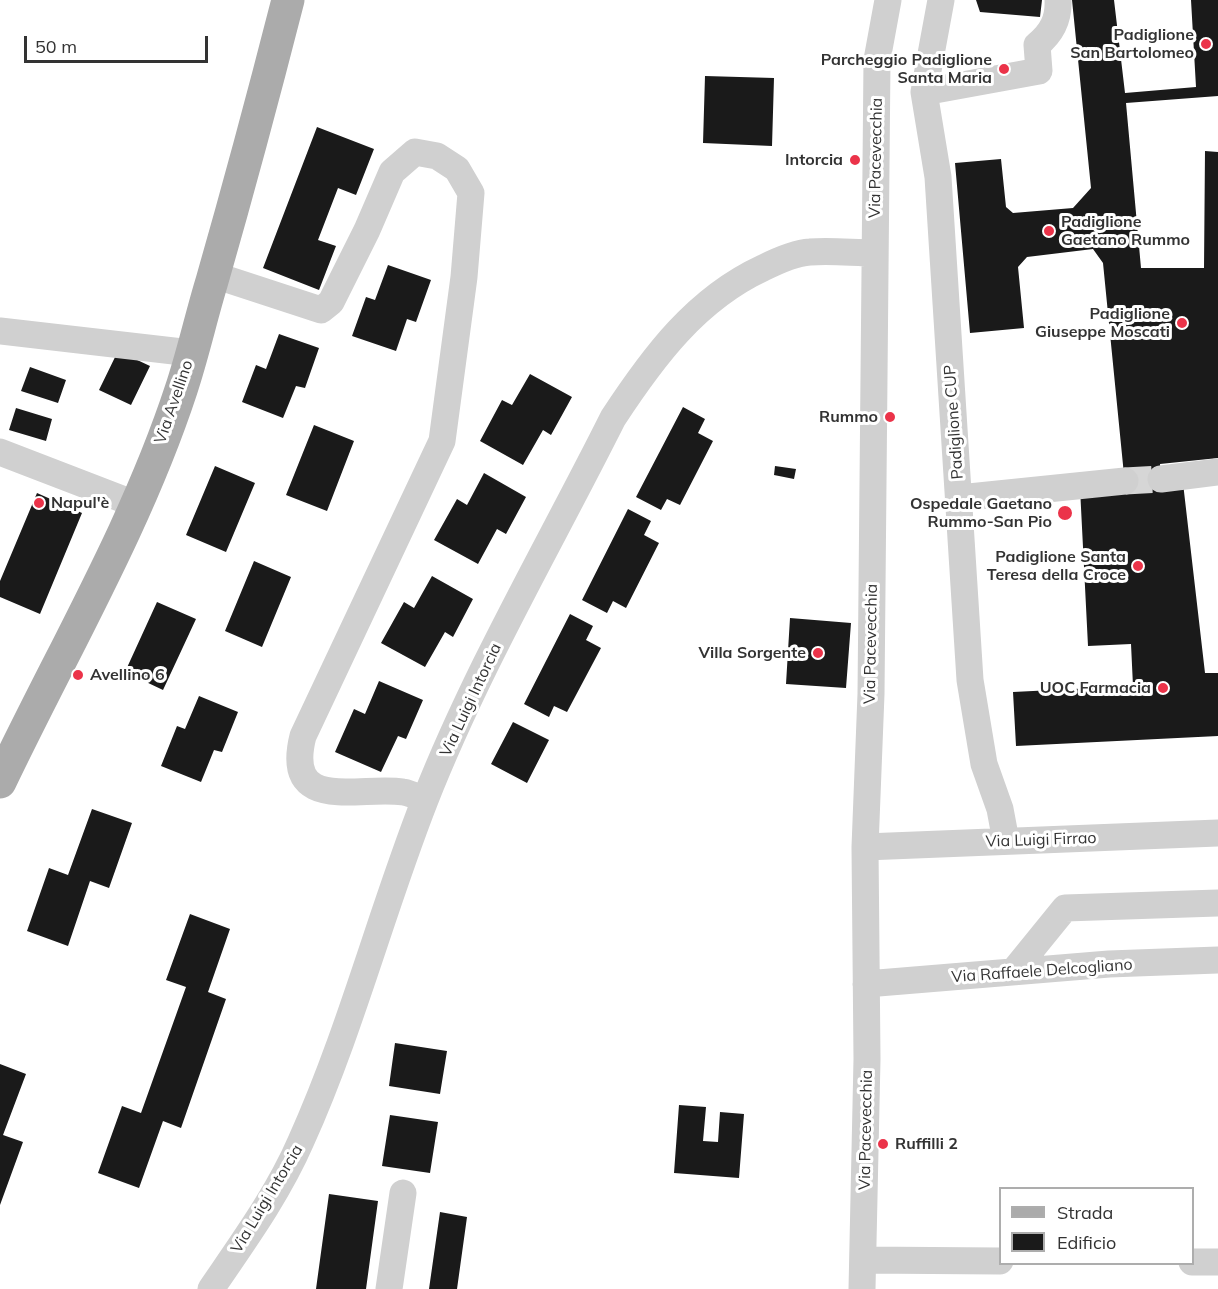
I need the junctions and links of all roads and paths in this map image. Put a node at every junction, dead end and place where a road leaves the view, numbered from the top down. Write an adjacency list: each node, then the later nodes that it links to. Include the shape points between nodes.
1 (288, 0): 7 (main road, Via Avellino)
2 (888, 0): 6 (street, Via Pacevecchia, via 877,60)
3 (941, 0): 5 (street, Padiglione CUP)
4 (1058, 0): 5 (street, via 1054,25 1037,45 1039,71)
5 (924, 93): 14 (street, Padiglione CUP, via 938,177)
6 (875, 253): 17 (street, Via Luigi Intorcia, via 809,252 779,260 735,281 669,339 613,418 476,684); 20 (street, Via Pacevecchia, via 871,694)
7 (214, 275): 9 (main road, Via Avellino); 17 (street, via 321,310 331,302 392,172 415,152 437,156 457,169 471,193 442,441 308,726 298,758 303,775 316,786 339,794 403,792)
8 (0, 331): 9 (street)
9 (191, 353): 15 (main road, Via Avellino, via 181,390)
10 (0, 452): 15 (street)
11 (1218, 472): 12 (street)
12 (1161, 478)
13 (1125, 481): 14 (street)
14 (959, 498): 19 (street, Padiglione CUP, via 970,680 984,764 1000,809)
15 (135, 504): 16 (main road, Via Avellino, via 87,612 37,703)
16 (0, 782)
17 (425, 800): 30 (street, Via Luigi Intorcia, via 346,1031 301,1141 270,1199)
18 (1218, 832): 19 (street, Via Luigi Firrao)
19 (1006, 841): 20 (street, Via Luigi Firrao)
20 (864, 847): 24 (street, Via Pacevecchia)
21 (1218, 903): 23 (street, via 1065,908)
22 (1218, 960): 23 (street, Via Raffaele Delcogliano)
23 (1013, 972): 24 (street, Via Raffaele Delcogliano)
24 (866, 984): 26 (street, Via Pacevecchia)
25 (403, 1193): 31 (street)
26 (863, 1260): 27 (street); 32 (street, Via Pacevecchia)
27 (999, 1261)
28 (1194, 1262): 29 (street)
29 (1218, 1262)
30 (211, 1289)
31 (389, 1289)
32 (862, 1289)

